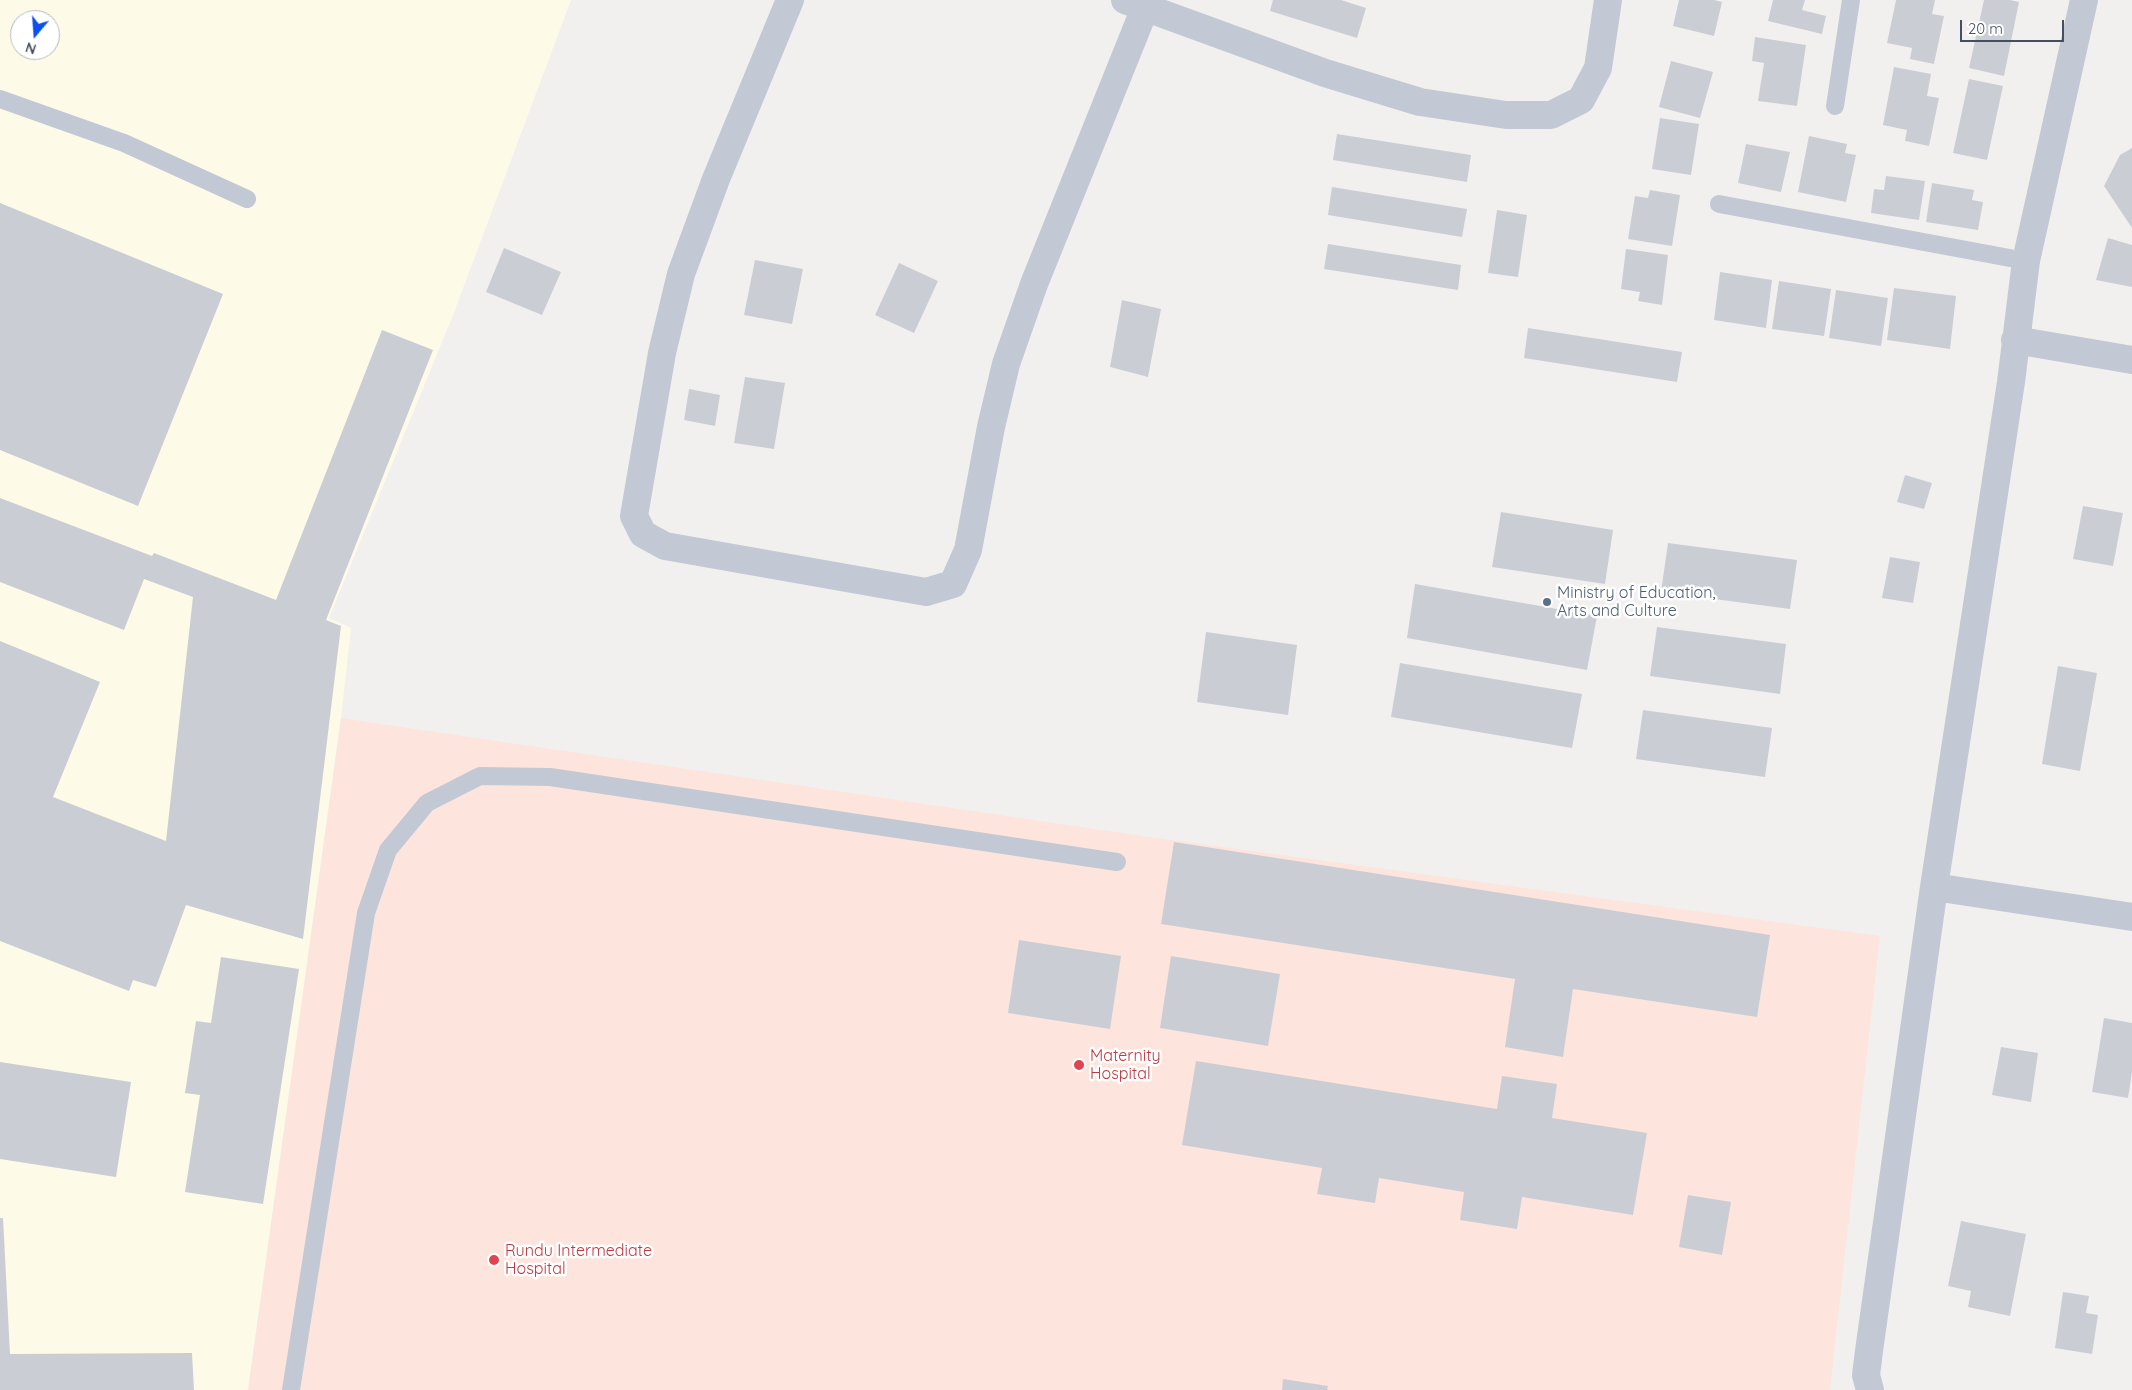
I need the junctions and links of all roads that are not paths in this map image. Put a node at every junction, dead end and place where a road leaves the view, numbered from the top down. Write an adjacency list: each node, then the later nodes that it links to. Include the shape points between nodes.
1 (790, 0): 5 (street, via 716,179 681,274 662,353 634,516 642,534 665,546 926,592 953,584 968,550 1006,364)
2 (1608, 0): 5 (street, via 1598,68 1581,100 1551,115 1506,115 1420,102 1325,73)
3 (1851, 0): 7 (lane)
4 (2084, 0): 10 (street)
5 (1135, 4)
6 (0, 99): 8 (lane, via 124,144)
7 (1835, 106)
8 (247, 199)
9 (1718, 204): 10 (lane)
10 (2026, 261): 11 (street)
11 (2015, 340): 12 (street); 14 (street)
12 (2132, 360)
13 (1117, 862): 16 (lane, via 550,777 480,776 427,803 388,850 366,913)
14 (1934, 887): 15 (street); 17 (street, via 1866,1375)
15 (2132, 917)
16 (290, 1390)
17 (1870, 1390)

